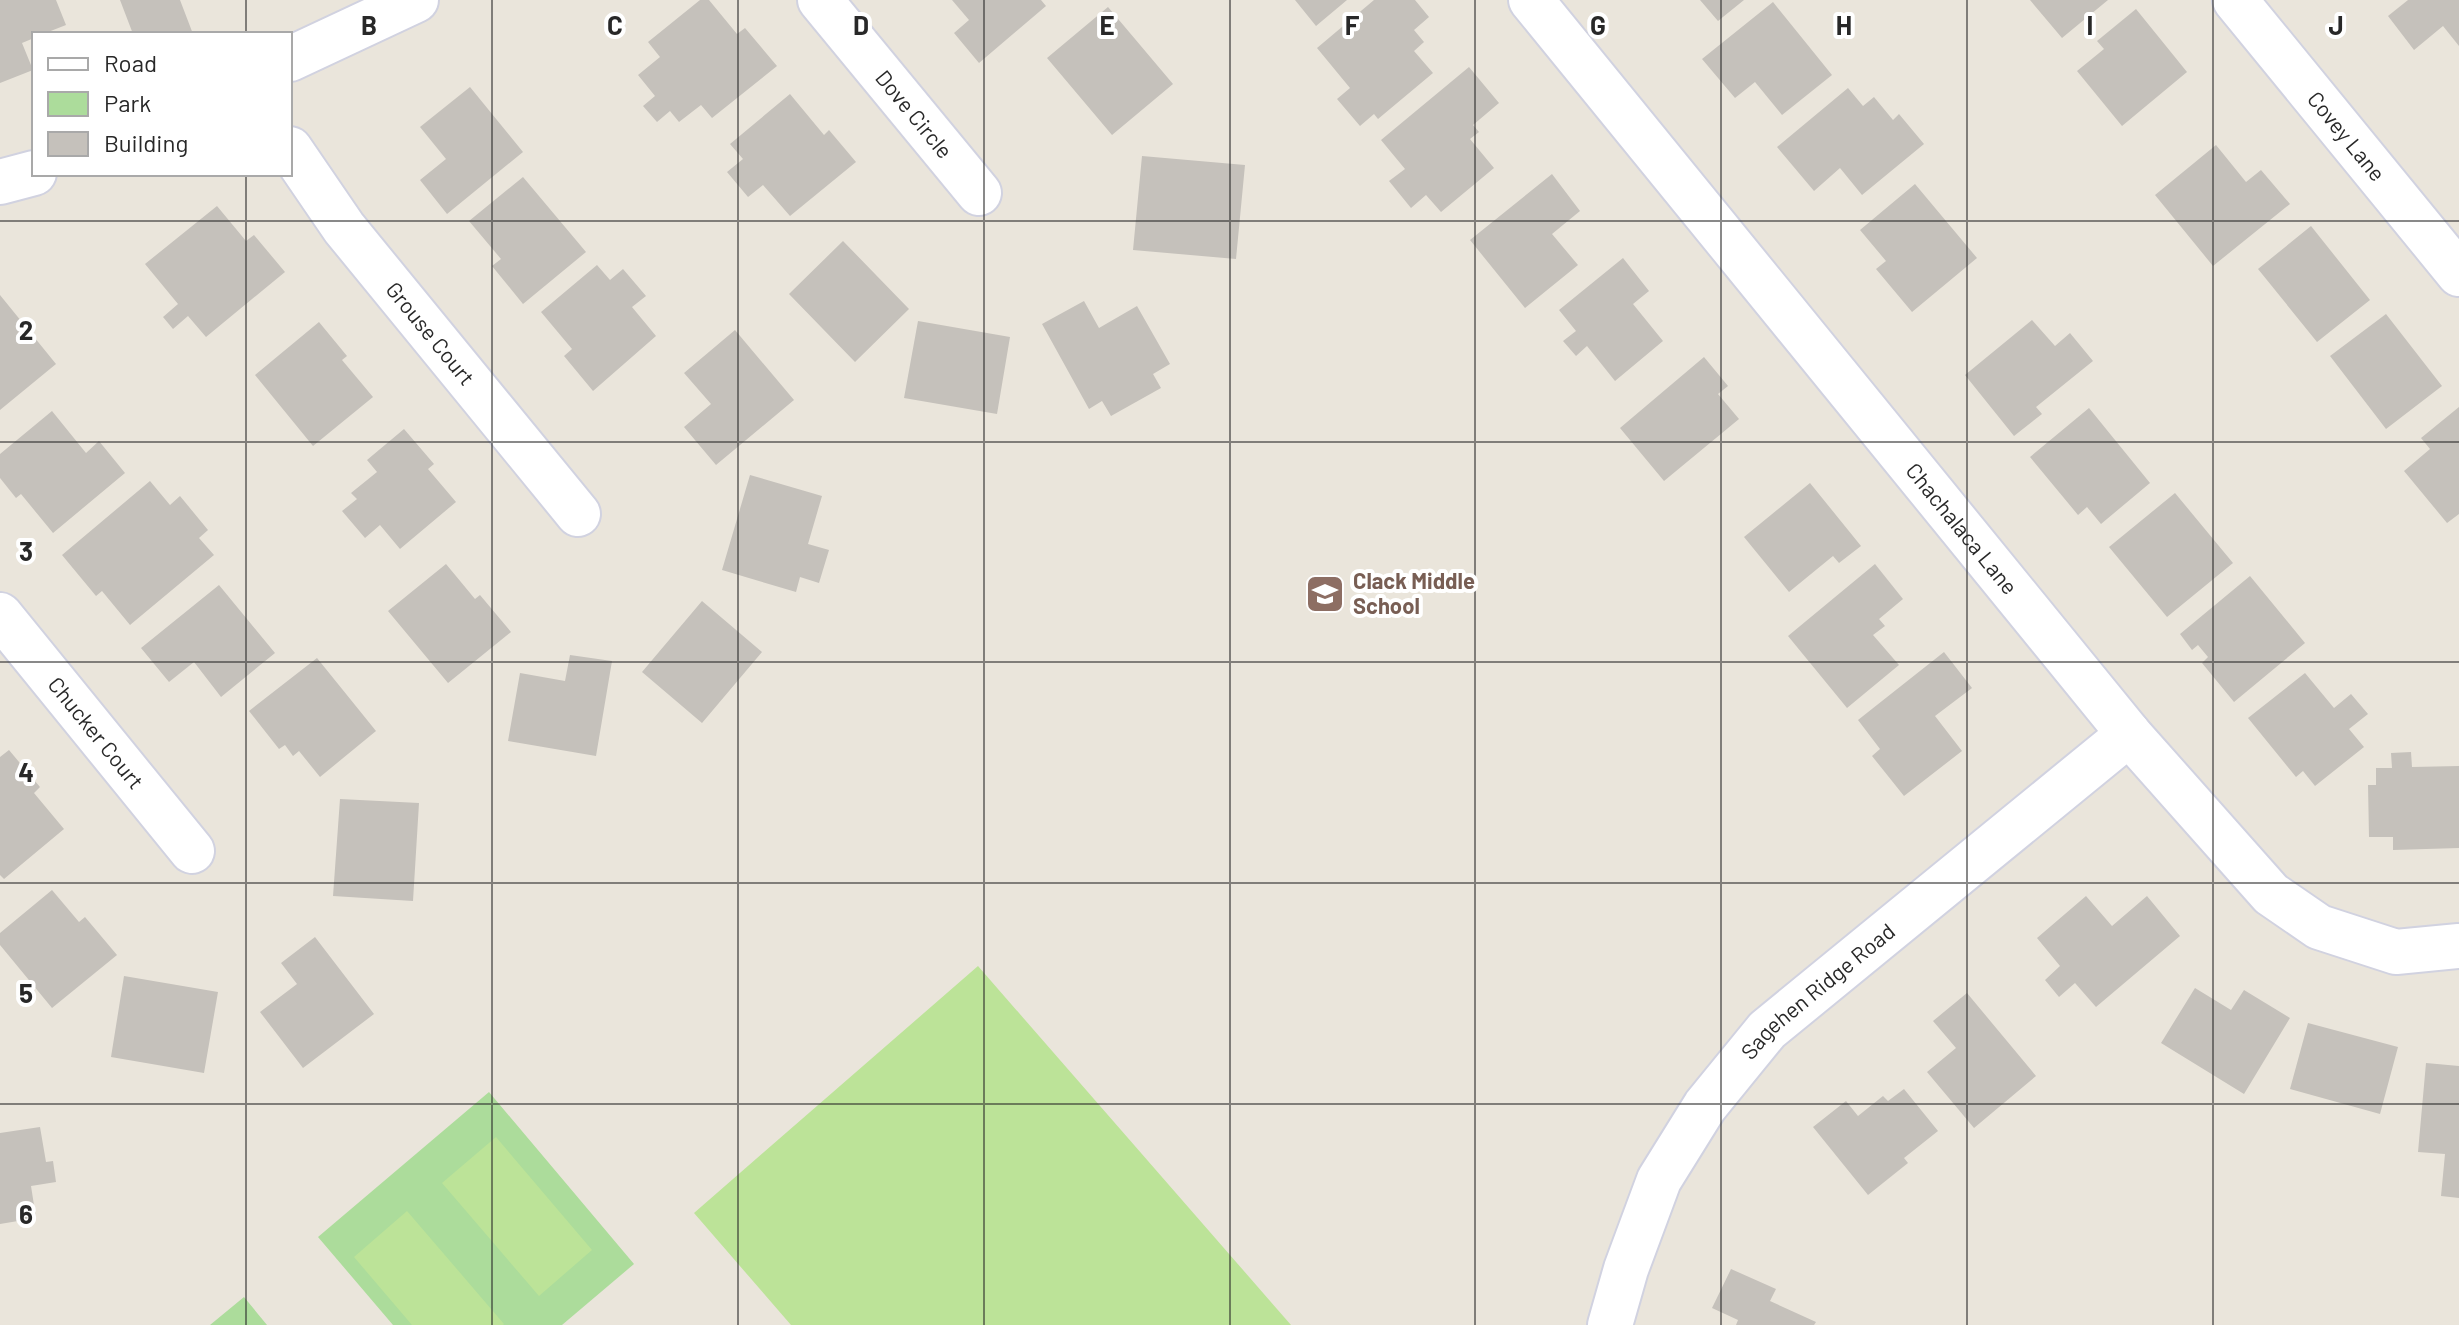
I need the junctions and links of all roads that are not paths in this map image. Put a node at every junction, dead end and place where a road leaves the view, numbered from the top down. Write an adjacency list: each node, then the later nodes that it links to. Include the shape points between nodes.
1 (416, 0): 5 (street)
2 (820, 0): 9 (street, Dove Circle)
3 (1531, 0): 13 (street, Chachalaca Lane)
4 (2235, 0): 10 (street, Covey Lane)
5 (292, 58)
6 (292, 152): 11 (street, Grouse Court, via 344,228)
7 (32, 174): 8 (street)
8 (0, 182)
9 (979, 193)
10 (2459, 274)
11 (578, 514)
12 (0, 615): 14 (street, Chucker Court)
13 (2129, 734): 15 (street, Chachalaca Lane, via 2271,894 2319,927 2396,952); 16 (street, Sagehen Ridge Road, via 1767,1030 1705,1106 1659,1180)
14 (192, 851)
15 (2459, 946)
16 (1610, 1325)

